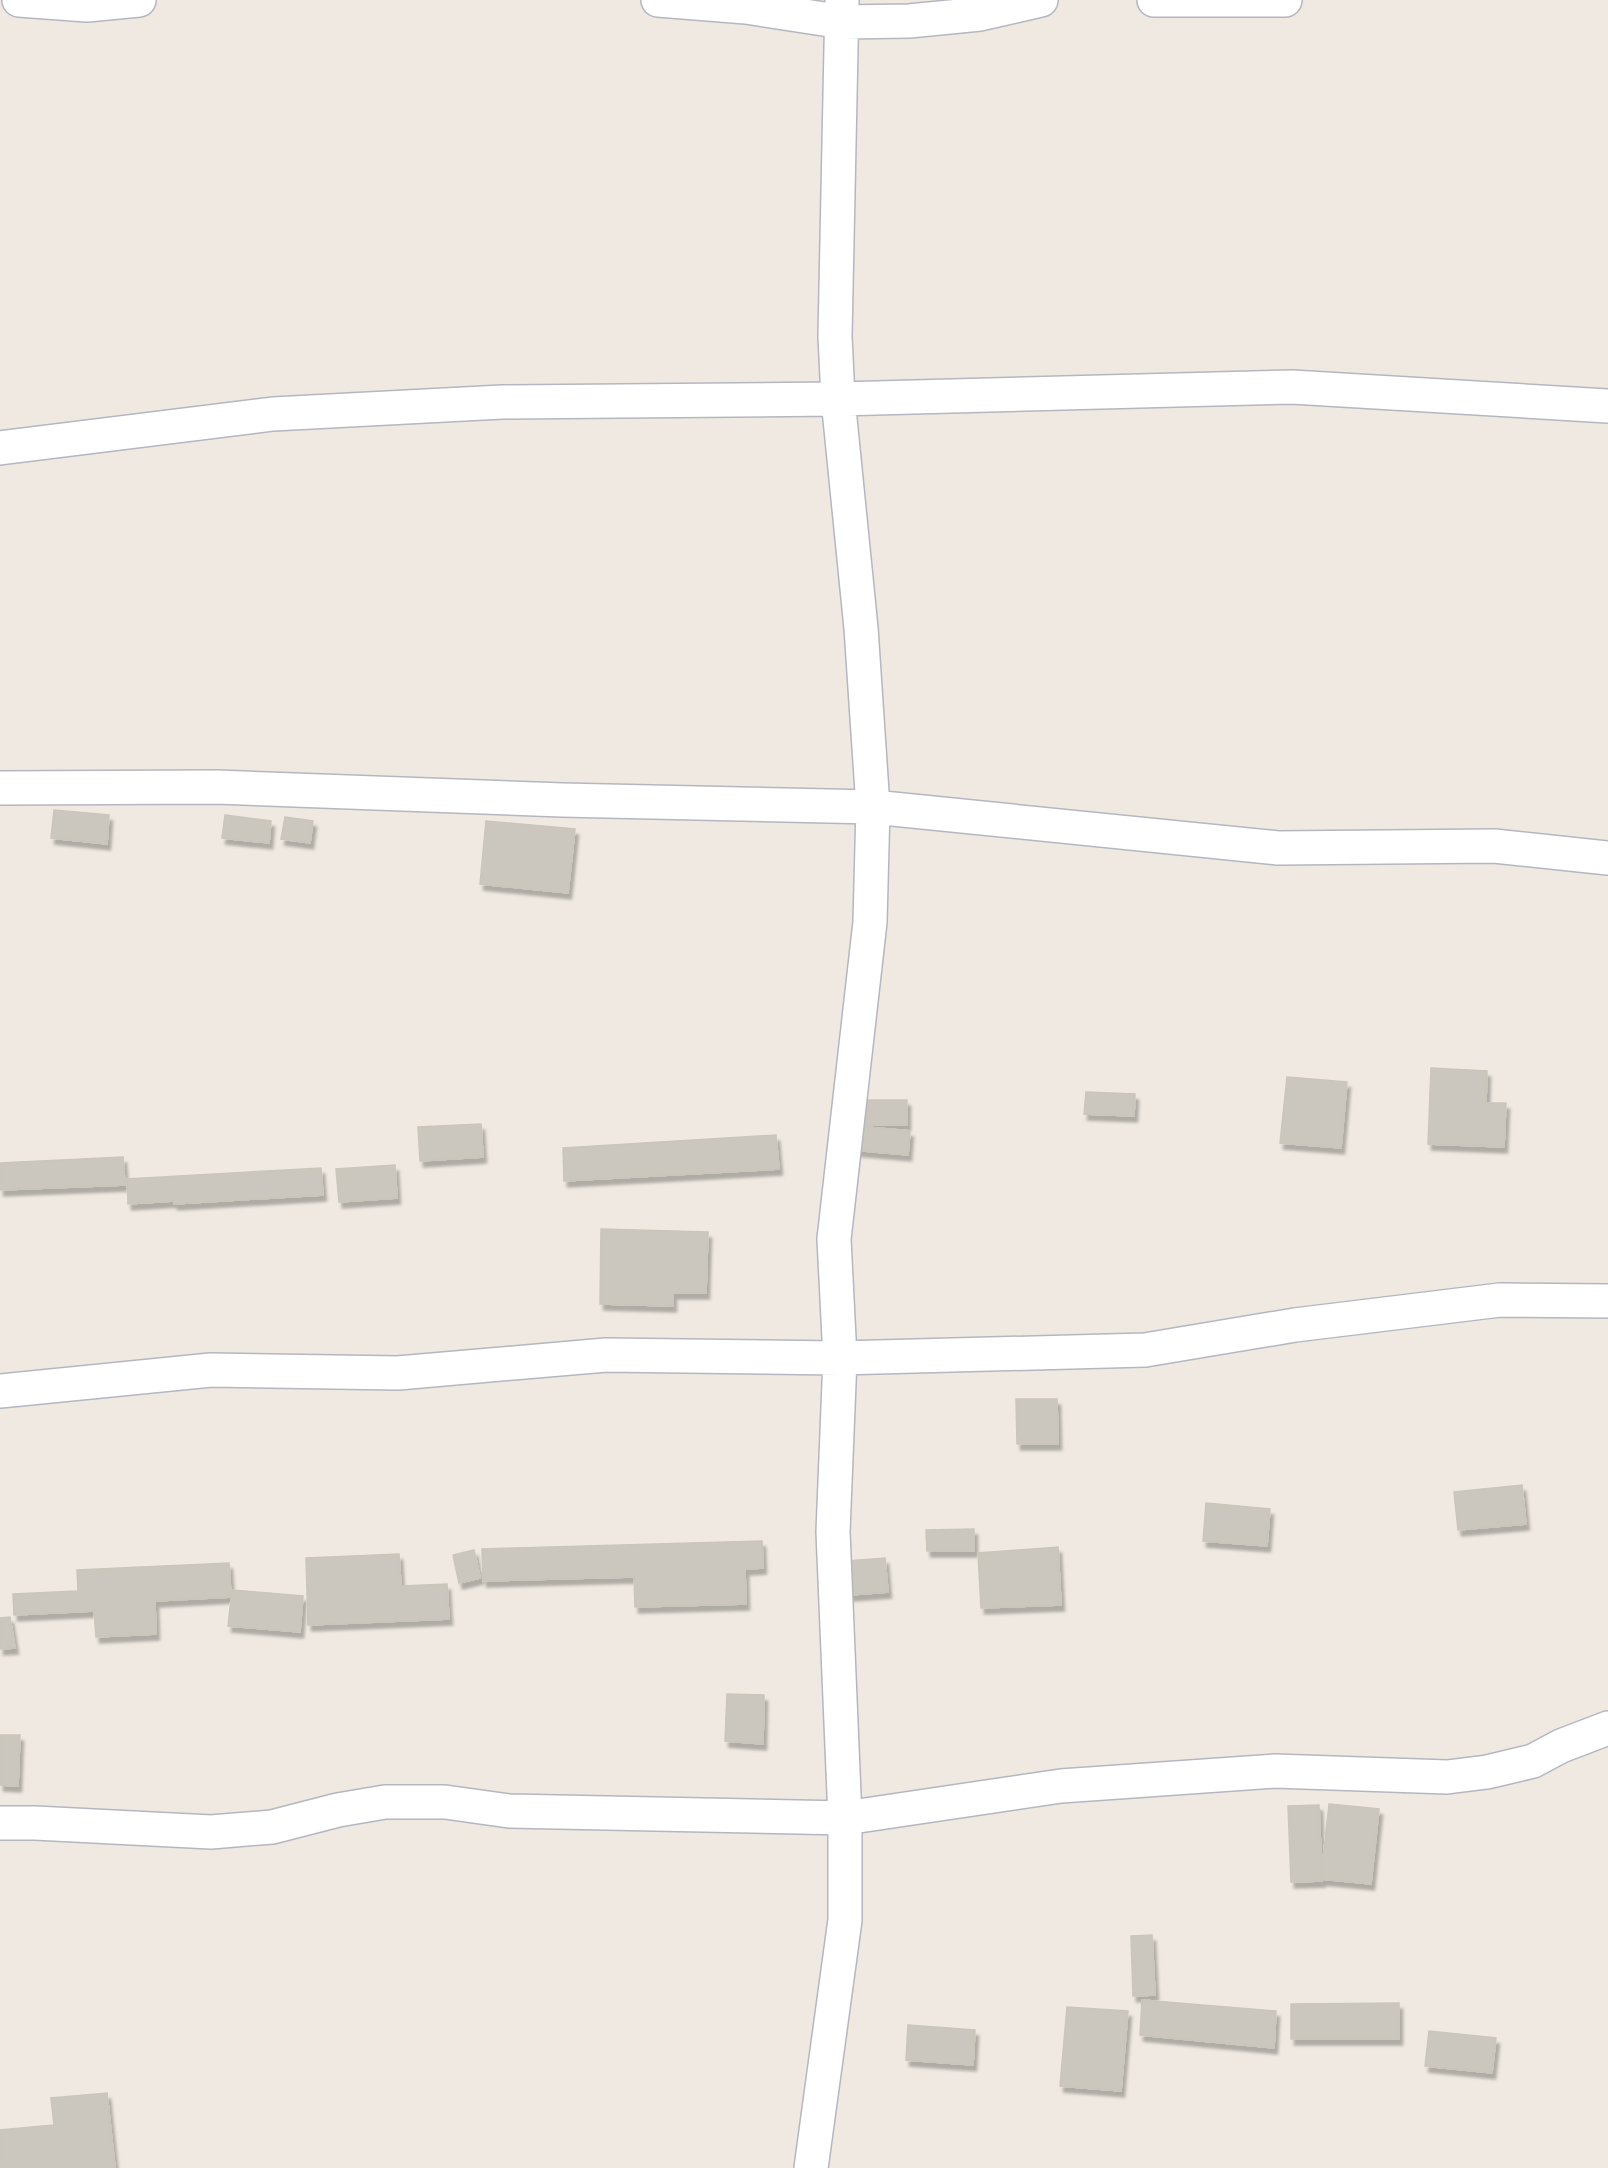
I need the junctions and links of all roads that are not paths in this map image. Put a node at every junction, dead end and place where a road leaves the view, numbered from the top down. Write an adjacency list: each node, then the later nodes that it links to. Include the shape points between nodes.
1 (19, 0): 2 (street, via 87,5)
2 (139, 0)
3 (658, 0): 7 (street)
4 (1041, 0): 7 (street, via 980,14 909,21)
5 (1154, 0): 6 (street)
6 (1285, 0)
7 (843, 11): 8 (street, via 835,336)
8 (838, 399): 9 (street, via 1292,387); 10 (street, via 502,402 273,414); 12 (street, via 861,628)
9 (1608, 406)
10 (0, 448)
11 (0, 788): 12 (street, via 216,788)
12 (873, 807): 13 (street, via 1278,848 1494,846); 15 (street, via 870,922 834,1239)
13 (1608, 858)
14 (1608, 1301): 15 (street, via 1500,1300 1295,1325 1145,1350)
15 (840, 1358): 16 (street, via 606,1355 398,1373 211,1370); 18 (street, via 833,1532)
16 (0, 1390)
17 (1608, 1728): 18 (street, via 1533,1761 1487,1773 1447,1777 1263,1772 1061,1786)
18 (845, 1818): 19 (street, via 509,1811 445,1802 385,1802 272,1827 211,1832); 20 (street, via 845,1920)
19 (0, 1823)
20 (811, 2168)

